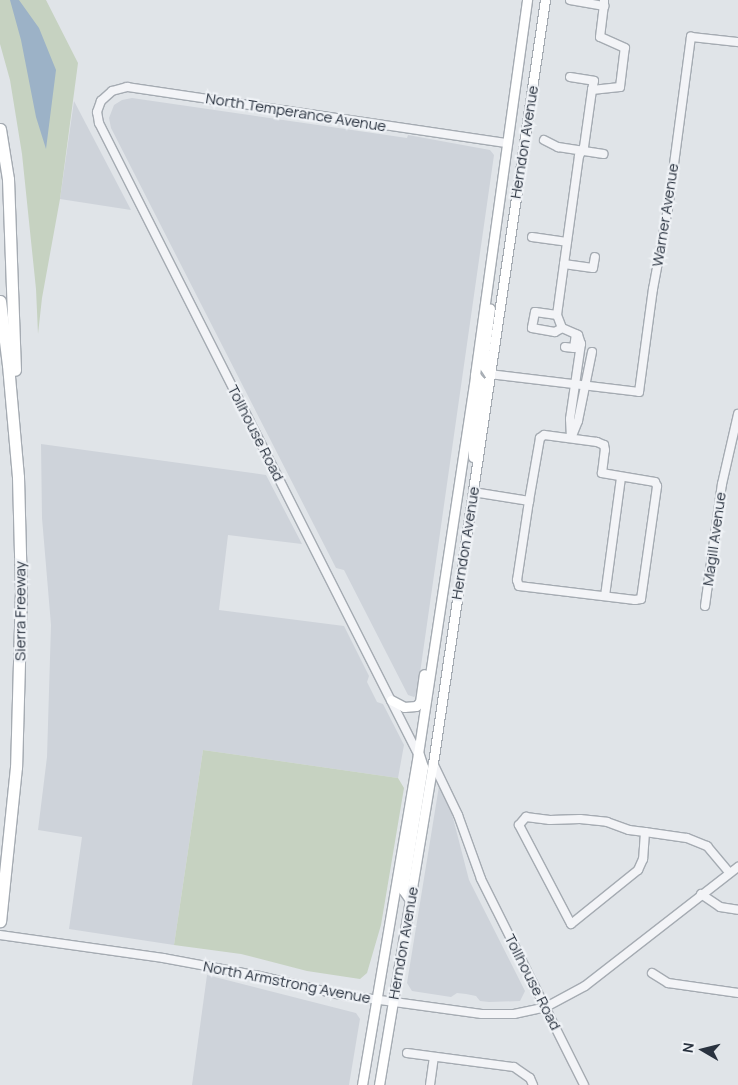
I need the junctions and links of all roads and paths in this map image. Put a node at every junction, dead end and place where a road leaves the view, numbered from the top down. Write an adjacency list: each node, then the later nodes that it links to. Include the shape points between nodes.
1 (527, 0): 11 (main road, Herndon Avenue)
2 (545, 0): 25 (main road, Herndon Avenue)
3 (570, 0): 4 (street)
4 (604, 3): 7 (street, via 600,37 625,48 624,58 620,87)
5 (738, 42): 27 (street, Warner Avenue, via 691,37 640,392)
6 (570, 77): 7 (street, via 594,81)
7 (592, 90): 12 (street)
8 (97, 112): 11 (street, North Temperance Avenue, via 101,101 112,91 127,87); 37 (street, Tollhouse Road, via 99,123)
9 (0, 129): 28 (highway, via 8,179 15,349)
10 (544, 140): 12 (street, via 558,147)
11 (507, 143): 18 (main road, Herndon Avenue)
12 (582, 151): 13 (street); 15 (street)
13 (603, 154)
14 (532, 237): 15 (street)
15 (567, 242): 17 (street)
16 (595, 257): 17 (street, via 593,268)
17 (564, 264): 20 (street)
18 (490, 268): 25 (main road, via 490,310 483,365); 26 (main road, Herndon Avenue)
19 (0, 301): 28 (highway, Sierra Freeway)
20 (557, 315): 21 (street); 21 (street, via 535,312 532,328 555,332)
21 (562, 328): 22 (street)
22 (577, 334): 23 (street, via 574,348); 27 (street, via 581,344)
23 (564, 347)
24 (592, 352): 27 (street)
25 (489, 374): 27 (street); 32 (main road, Herndon Avenue)
26 (475, 375): 32 (main road, via 481,382 473,435); 36 (main road, Herndon Avenue)
27 (579, 385): 30 (street, via 578,421)
28 (13, 414): 47 (highway, Sierra Freeway, via 19,538 20,671 13,803)
29 (738, 414): 35 (street, Magill Avenue, via 722,484)
30 (571, 438): 31 (street, via 604,445 602,473); 33 (street, via 544,435 540,438)
31 (621, 477): 34 (street); 34 (street, via 655,482 655,505 641,599)
32 (473, 492): 33 (street); 38 (main road, Herndon Avenue)
33 (529, 501): 34 (street, via 517,584)
34 (605, 596)
35 (704, 606)
36 (432, 662): 37 (main road, via 425,670 420,702 416,706 404,707); 38 (main road, via 436,672 429,724); 39 (main road, Herndon Avenue)
37 (391, 700): 39 (street, Tollhouse Road)
38 (437, 730): 40 (main road, Herndon Avenue)
39 (418, 754): 45 (main road, via 423,767 403,890); 51 (main road, Herndon Avenue)
40 (432, 763): 45 (main road, Herndon Avenue); 53 (street, Tollhouse Road, via 458,815 481,879)
41 (645, 832): 41 (street, via 608,822 580,819 526,817 519,825 571,924 638,870 643,859); 43 (street, via 698,841 717,856)
42 (738, 867): 43 (street, North Armstrong Avenue)
43 (729, 872): 44 (street, North Armstrong Avenue)
44 (701, 894): 46 (street, via 720,907); 53 (street, North Armstrong Avenue, via 585,986)
45 (410, 900): 52 (main road, Herndon Avenue)
46 (738, 910)
47 (0, 921)
48 (0, 935): 51 (street, North Armstrong Avenue, via 164,958)
49 (652, 973): 50 (street, via 668,983)
50 (738, 994)
51 (377, 1000): 52 (street, North Armstrong Avenue); 56 (main road, Herndon Avenue)
52 (393, 1002): 53 (street, North Armstrong Avenue, via 498,1015); 57 (main road, Herndon Avenue)
53 (546, 1007): 60 (street, Tollhouse Road)
54 (407, 1053): 55 (street)
55 (434, 1057): 58 (street); 59 (street, via 514,1067 530,1078)
56 (362, 1085)
57 (379, 1085)
58 (430, 1085)
59 (533, 1085)
60 (584, 1085)

